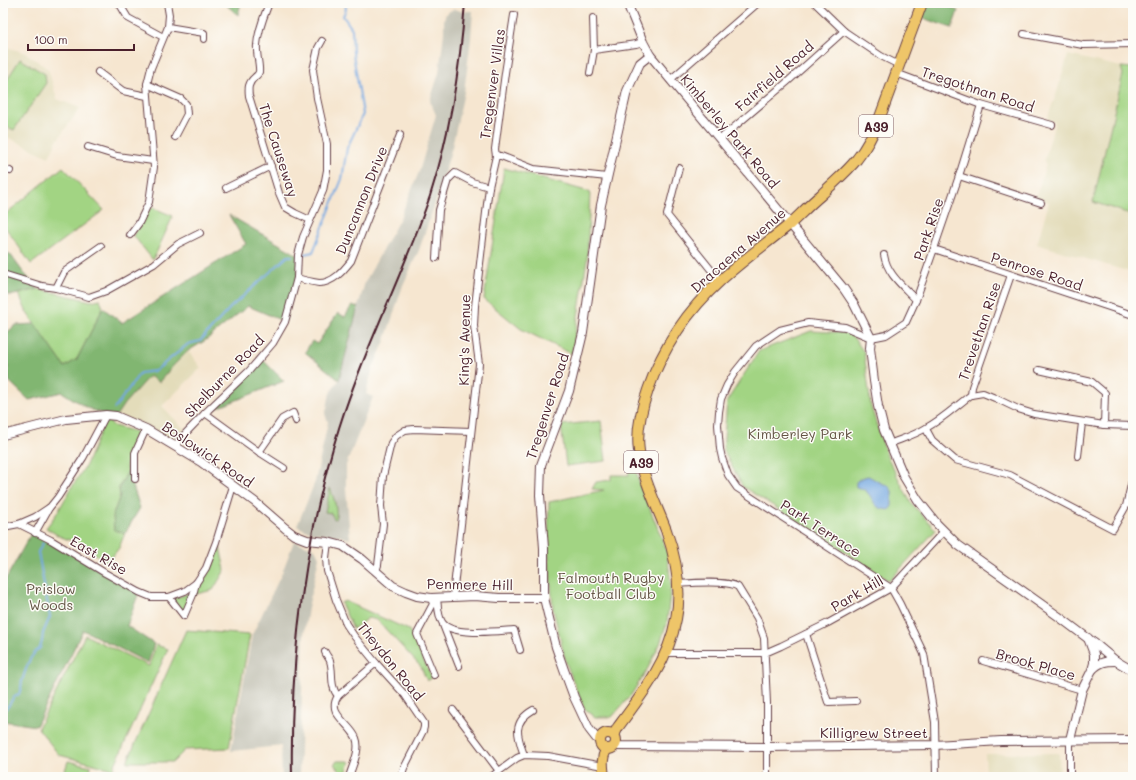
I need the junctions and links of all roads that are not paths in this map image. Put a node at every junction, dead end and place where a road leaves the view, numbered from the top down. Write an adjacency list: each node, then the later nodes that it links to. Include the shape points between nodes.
1 (119, 3): 13 (street, via 128,18)
2 (167, 3): 10 (street)
3 (269, 3): 34 (street, The Causeway, via 260,26 257,52 259,69 248,86)
4 (627, 3): 16 (street, Kimberley Park Road)
5 (758, 3): 23 (street)
6 (815, 3): 11 (street, Tregothnan Road)
7 (922, 3): 20 (main road, Dracaena Avenue / A39)
8 (514, 15): 32 (street, Tregenver Villas)
9 (593, 18): 18 (street)
10 (168, 27): 13 (street); 14 (street, via 204,33)
11 (844, 31): 20 (street, Tregothnan Road, via 895,63); 30 (street, Fairfield Road)
12 (1024, 34): 17 (street, via 1083,45)
13 (163, 37): 24 (street)
14 (204, 38)
15 (322, 41): 43 (street, Shelburne Road, via 313,70 327,144 327,170 323,191)
16 (643, 42): 18 (street); 19 (street, Kimberley Park Road)
17 (1133, 44)
18 (594, 50): 22 (street)
19 (650, 55): 23 (street, Kimberley Park Road); 39 (street, Tregenver Road, via 640,63 627,91)
20 (898, 69): 26 (street, Tregothnan Road); 44 (main road, Dracaena Avenue / A39, via 874,132 857,159)
21 (98, 72): 25 (street, via 124,91)
22 (590, 73)
23 (670, 80): 30 (street, Kimberley Park Road)
24 (147, 84): 25 (street); 29 (street, via 181,99 186,104 187,114)
25 (147, 96): 33 (street)
26 (981, 105): 27 (street, Tregothnan Road); 38 (street, Park Rise)
27 (1052, 125)
28 (400, 135): 53 (street, Duncannon Drive, via 351,261 330,281 320,283)
29 (175, 137)
30 (720, 139): 44 (street, Kimberley Park Road)
31 (88, 147): 33 (street, via 117,156)
32 (496, 156): 39 (street, via 534,169); 40 (street, King's Avenue)
33 (153, 161): 46 (street, via 150,202)
34 (270, 166): 41 (street); 43 (street, The Causeway, via 285,207)
35 (3, 168): 37 (street)
36 (679, 168): 54 (street, via 667,215)
37 (10, 171)
38 (958, 176): 42 (street); 48 (street, Park Rise)
39 (607, 177): 93 (street, Tregenver Road, via 583,333 569,391 541,465)
40 (489, 186): 50 (street, via 472,182 455,173 448,180 439,210); 69 (street, King's Avenue, via 475,306 474,326 479,364)
41 (226, 188)
42 (1041, 203)
43 (310, 220): 53 (street, Shelburne Road, via 298,255)
44 (790, 224): 54 (main road, Dracaena Avenue / A39); 58 (street, Kimberley Park Road, via 844,289)
45 (200, 233): 55 (street, via 178,244 154,264 106,291 89,297)
46 (130, 235)
47 (101, 246): 55 (street, via 64,272)
48 (934, 249): 52 (street, Penrose Road); 56 (street, Park Rise)
49 (884, 255): 56 (street, via 891,273)
50 (436, 258)
51 (3, 274): 55 (street)
52 (1011, 275): 57 (street, Penrose Road); 60 (street, Trevethan Rise)
53 (297, 278): 61 (street, Shelburne Road, via 285,322 273,343 249,371)
54 (720, 280): 88 (main road, Dracaena Avenue / A39, via 689,314 668,344 648,388 639,420 639,451 644,473 666,531)
55 (56, 288)
56 (916, 300): 58 (street, Park Rise, via 906,322 886,335)
57 (1133, 315)
58 (870, 338): 71 (street, Kimberley Park Road, via 877,400); 89 (street, Park Terrace, via 845,327 808,323 780,330 756,346 735,372 721,399 718,412 720,449 728,475 737,488)
59 (1039, 370): 65 (street, via 1092,382 1105,393)
60 (971, 395): 64 (street, via 983,393 1034,414); 68 (street, Trevethan Rise)
61 (205, 413): 72 (street, Shelburne Road); 73 (street)
62 (106, 416): 67 (street, Boslowick Road, via 116,416); 70 (street, Boslowick Road, via 66,420); 79 (street, via 84,458)
63 (296, 421): 73 (street, via 293,414 282,419)
64 (1082, 422): 65 (street); 74 (street)
65 (1104, 425): 66 (street)
66 (1133, 426)
67 (146, 429): 72 (street, Boslowick Road); 77 (street, via 134,453)
68 (926, 429): 71 (street, Trevethan Rise); 76 (street, via 932,440 955,460 1010,475 1113,529 1126,506)
69 (471, 430): 86 (street, via 405,430 391,443 383,476 383,524); 90 (street, King's Avenue)
70 (3, 434)
71 (889, 444): 82 (street, Kimberley Park Road, via 918,500)
72 (175, 446): 78 (street, Boslowick Road)
73 (259, 452): 75 (street)
74 (1078, 456)
75 (284, 468)
76 (1133, 477)
77 (135, 479)
78 (233, 486): 84 (street, Boslowick Road, via 285,528 300,537); 87 (street, East Rise, via 216,542 206,568)
79 (50, 507): 80 (street); 83 (street)
80 (19, 524): 81 (street); 83 (street, East Rise)
81 (3, 527)
82 (944, 531): 89 (street, Park Hill); 96 (street, Kimberley Park Road, via 958,545)
83 (35, 533): 91 (street, East Rise, via 139,592 151,597)
84 (317, 541): 85 (street, Penmere Hill)
85 (328, 542): 86 (street, Penmere Hill, via 348,549); 103 (street, Theydon Road, via 327,571 336,600 346,624)
86 (376, 571): 92 (street, Penmere Hill, via 393,586 417,596)
87 (196, 583): 91 (street, East Rise, via 185,591); 91 (street, East Rise, via 184,616)
88 (678, 584): 99 (street, via 721,583 734,584 738,587 757,618 764,638); 100 (main road, Dracaena Avenue / A39, via 676,620)
89 (891, 588): 95 (street, Park Hill); 117 (street, via 924,654 935,722)
90 (453, 596): 92 (street, Penmere Hill); 93 (street, Penmere Hill)
91 (169, 597)
92 (434, 598): 94 (street); 107 (street, via 417,634)
93 (544, 598): 113 (street, Tregenver Road, via 560,658 574,697 589,729)
94 (442, 623): 97 (street, via 456,631 514,630); 104 (street)
95 (806, 634): 99 (street, Park Hill); 110 (street, via 828,702)
96 (1088, 638): 102 (street, Kimberley Park Road); 105 (street, via 1094,658)
97 (520, 650)
98 (325, 652): 109 (street, via 330,661 333,687)
99 (765, 652): 100 (street); 118 (street)
100 (665, 653): 114 (main road, Dracaena Avenue / A39, via 653,677 618,727)
101 (983, 661): 108 (street, Brook Place)
102 (1116, 661): 105 (street, via 1102,662); 106 (street, Kimberley Park Road)
103 (376, 663): 109 (street); 124 (street, Theydon Road, via 424,723 423,731)
104 (459, 666)
105 (1092, 670): 108 (street)
106 (1133, 671)
107 (434, 675)
108 (1082, 690): 115 (street)
109 (338, 696): 123 (street, via 334,703 335,711 355,736 357,749)
110 (856, 701)
111 (453, 710): 122 (street)
112 (533, 710): 120 (street, via 524,717 517,730)
113 (600, 740): 114 (main road, via 601,736 607,733); 119 (main road, via 601,746)
114 (615, 740): 118 (street, Killigrew Street, via 627,746); 119 (main road, via 612,749)
115 (1070, 740): 116 (street, Killigrew Street); 117 (street, Killigrew Street); 129 (street)
116 (1133, 740)
117 (935, 745): 118 (street, Killigrew Street); 128 (street)
118 (767, 746): 127 (street)
119 (606, 750): 121 (main road)
120 (524, 754): 121 (street); 122 (street)
121 (603, 766): 126 (main road)
122 (499, 771): 125 (street)
123 (348, 777)
124 (401, 777)
125 (491, 777)
126 (604, 777)
127 (766, 777)
128 (936, 777)
129 (1070, 777)

